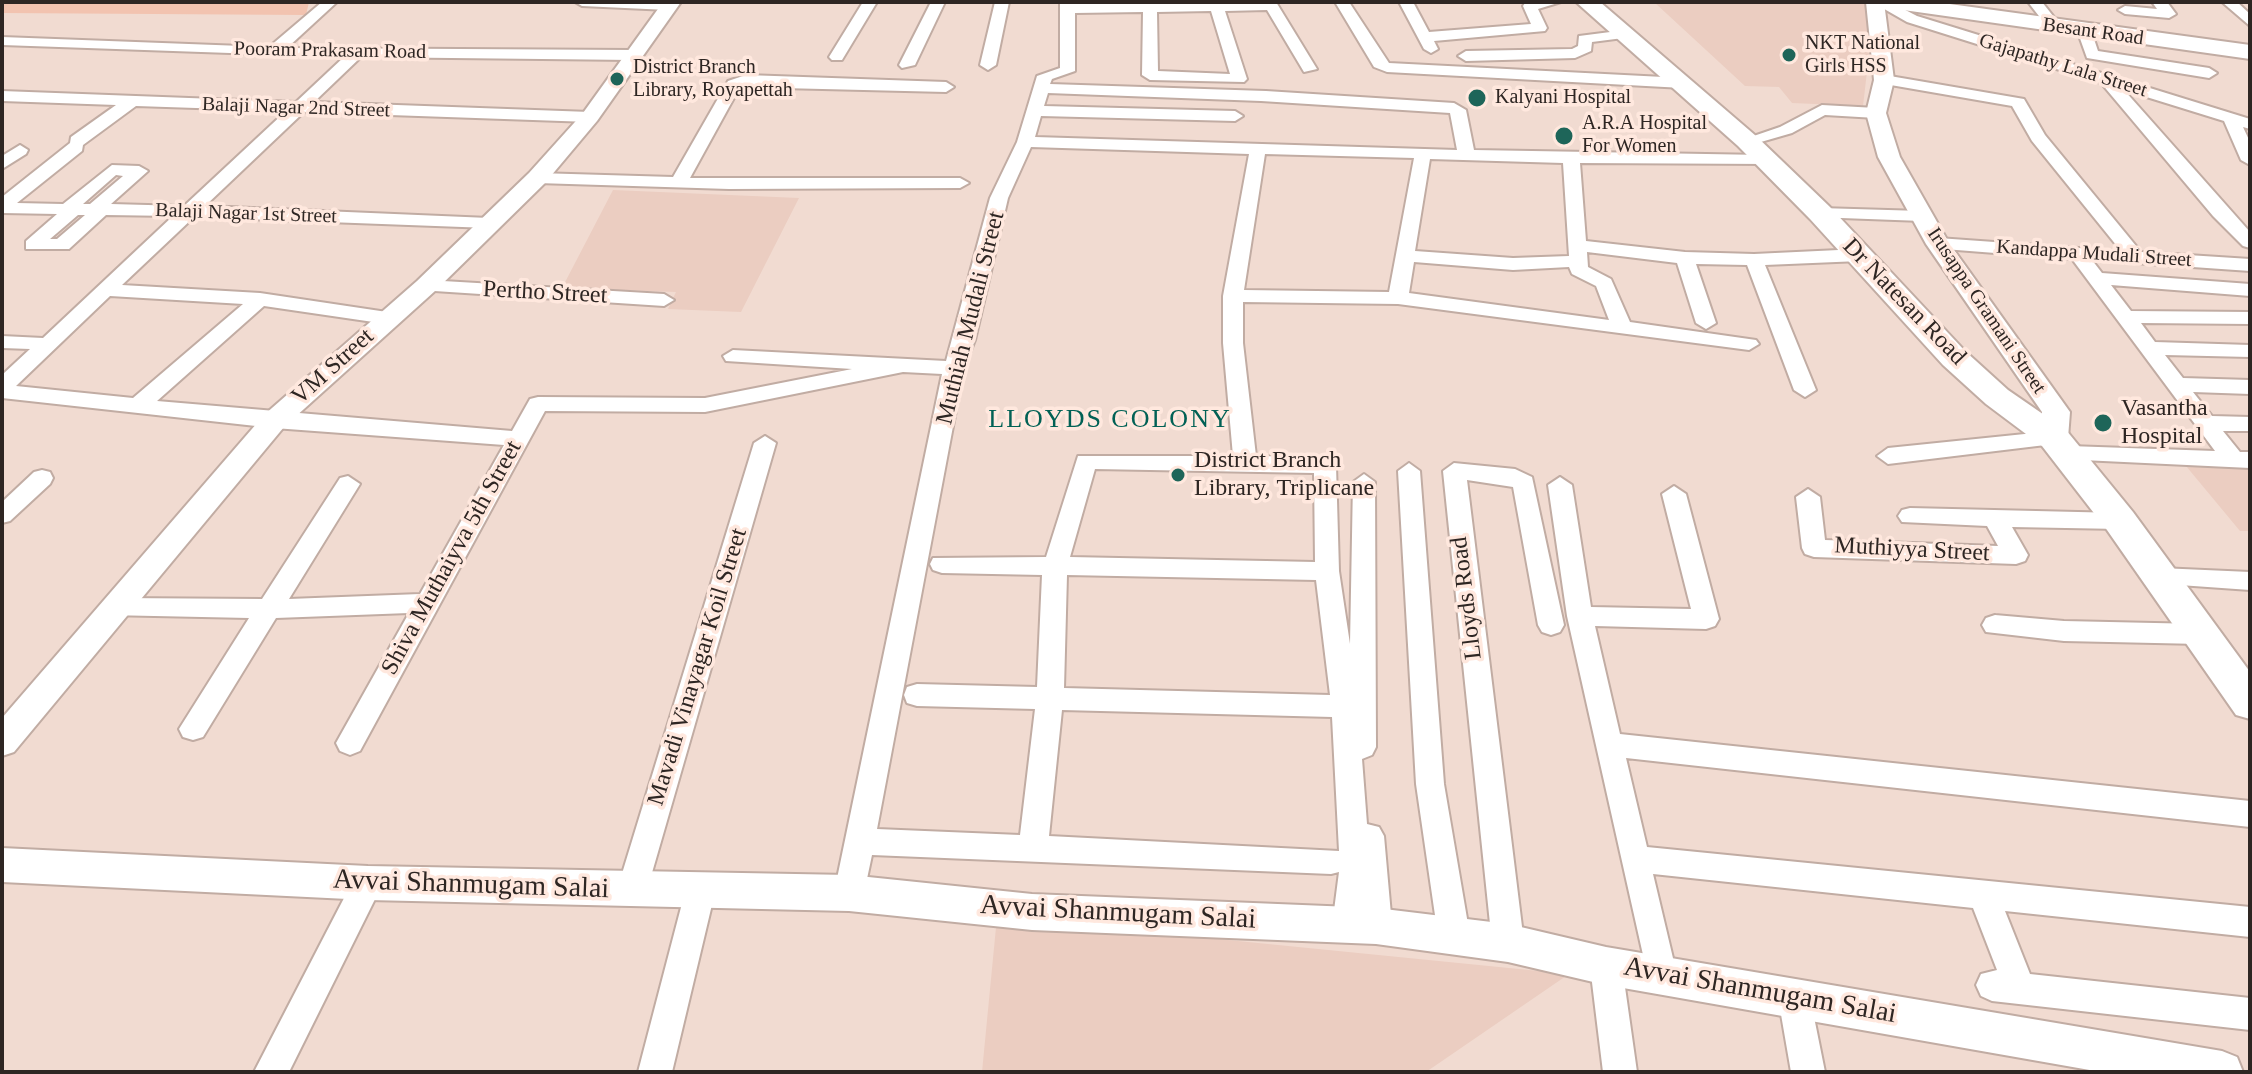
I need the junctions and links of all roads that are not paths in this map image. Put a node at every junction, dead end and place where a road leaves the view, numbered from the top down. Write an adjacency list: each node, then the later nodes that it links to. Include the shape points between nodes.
1 (330, 2): 31 (street)
2 (582, 2): 15 (street)
3 (870, 2): 35 (street)
4 (938, 2): 38 (street)
5 (1002, 2): 39 (street)
6 (1342, 2): 37 (street, via 1381,65)
7 (1406, 2): 27 (street)
8 (1554, 2): 27 (street, via 1530,6 1540,28)
9 (1587, 2): 26 (main road, Dr Natesan Road)
10 (1877, 2): 42 (street); 43 (street, Gajapathy Lala Street, via 1912,19)
11 (1889, 2): 20 (main road, Besant Road)
12 (2035, 2): 24 (street)
13 (2159, 2): 21 (street, via 2169,14)
14 (2229, 2): 23 (street)
15 (670, 4): 34 (street, VM Street)
16 (1270, 4): 22 (street); 40 (street)
17 (1200, 5): 19 (street); 22 (street)
18 (1067, 6): 19 (street); 46 (street, via 1067,71 1046,75)
19 (1146, 6): 22 (street, via 1150,75 1239,79)
20 (1937, 6): 24 (main road, Besant Road)
21 (2121, 6): 28 (street)
22 (1217, 8)
23 (2250, 22)
24 (2054, 26): 25 (main road, Besant Road)
25 (2084, 30): 28 (main road, Besant Road); 41 (street, via 2092,55)
26 (1626, 34): 37 (street, via 1584,39 1586,48 1575,53); 44 (main road, Dr Natesan Road)
27 (1424, 37): 37 (street)
28 (2145, 40): 32 (main road, Besant Road)
29 (2, 41): 30 (street, Pooram Prakasam Road)
30 (27, 41): 31 (street, Pooram Prakasam Road); 36 (street)
31 (273, 52): 33 (street, Pooram Prakasam Road)
32 (2250, 52)
33 (357, 53): 34 (street, Pooram Prakasam Road); 49 (street)
34 (632, 55): 52 (street, VM Street)
35 (837, 57)
36 (2, 58)
37 (1438, 62): 44 (street)
38 (907, 65)
39 (988, 65)
40 (1309, 69)
41 (2209, 73)
42 (1884, 80): 51 (street); 83 (street, via 2018,102 2038,137)
43 (2107, 80): 53 (street, Gajapathy Lala Street); 77 (street)
44 (1683, 83): 58 (main road, Dr Natesan Road)
45 (946, 87): 66 (street, via 746,80 734,84)
46 (1041, 88): 50 (street, Muthiah Mudali Street); 60 (street, via 1454,108)
47 (2, 96): 48 (street, Balaji Nagar 2nd Street)
48 (132, 101): 49 (street, Balaji Nagar 2nd Street); 68 (street)
49 (298, 109): 52 (street, Balaji Nagar 2nd Street); 72 (street)
50 (1034, 111): 55 (street, Muthiah Mudali Street); 56 (street, via 1239,120)
51 (1876, 113): 58 (street, via 1822,110); 74 (street, Irusappa Gramani Street, via 1889,157)
52 (590, 117): 65 (street, VM Street)
53 (2230, 117): 54 (street, Gajapathy Lala Street); 62 (street)
54 (2250, 124)
55 (1025, 142): 56 (street); 109 (street, Muthiah Mudali Street, via 999,198)
56 (1251, 148): 59 (street); 93 (street)
57 (20, 150): 63 (street)
58 (1756, 151): 61 (street); 73 (main road, Dr Natesan Road)
59 (1423, 153): 60 (street); 84 (street)
60 (1466, 155): 61 (street)
61 (1571, 158): 80 (street)
62 (2250, 160)
63 (2, 164)
64 (104, 170): 70 (street)
65 (537, 178): 66 (street); 75 (street, VM Street)
66 (679, 182): 67 (street)
67 (960, 183)
68 (2, 207): 69 (street, Balaji Nagar 1st Street)
69 (25, 208): 70 (street, Balaji Nagar 1st Street); 76 (street)
70 (66, 209): 71 (street, Balaji Nagar 1st Street); 71 (street, via 33,245 62,245); 71 (street, via 112,170 139,171)
71 (104, 209): 72 (street, Balaji Nagar 1st Street); 79 (street)
72 (189, 211): 75 (street, Balaji Nagar 1st Street); 91 (street)
73 (1820, 213): 74 (street); 82 (main road, Dr Natesan Road)
74 (1922, 216): 78 (street, Irusappa Gramani Street)
75 (489, 223): 89 (street, VM Street)
76 (2, 228)
77 (2250, 242)
78 (1938, 244): 81 (street, Kandappa Mudali Street); 120 (street, Irusappa Gramani Street, via 2056,412)
79 (69, 247)
80 (1578, 252): 84 (street, via 1558,264); 85 (street); 101 (street, via 1579,270 1604,283)
81 (2077, 253): 83 (street, Kandappa Mudali Street); 88 (street)
82 (1860, 255): 86 (street); 120 (main road, Dr Natesan Road, via 1943,348)
83 (2134, 255): 87 (street, Kandappa Mudali Street)
84 (1405, 256): 94 (street)
85 (1685, 258): 86 (street); 100 (street)
86 (1754, 260): 113 (street)
87 (2250, 265)
88 (2095, 278): 90 (street); 98 (street)
89 (426, 286): 96 (street, Pertho Street); 99 (street, VM Street)
90 (2227, 288): 92 (street); 97 (street)
91 (104, 290): 95 (street); 103 (street)
92 (2250, 290)
93 (1233, 296): 94 (street); 123 (street)
94 (1398, 298): 101 (street)
95 (260, 299): 99 (street); 114 (street)
96 (664, 300)
97 (2250, 316): 98 (street)
98 (2128, 317): 105 (street)
99 (387, 318): 115 (street, VM Street)
100 (1706, 323)
101 (1623, 329): 104 (street)
102 (2, 342): 103 (street)
103 (47, 344): 112 (street)
104 (1749, 344)
105 (2147, 348): 106 (street); 110 (street)
106 (2250, 351)
107 (733, 356): 108 (street)
108 (904, 365): 109 (street); 118 (street, Shiva Muthaiyva 5th Street, via 705,405 538,404)
109 (954, 368): 156 (street, Muthiah Mudali Street)
110 (2173, 384): 111 (street); 116 (street)
111 (2250, 387)
112 (2, 389): 114 (street)
113 (1805, 390)
114 (140, 404): 115 (street)
115 (274, 421): 118 (street); 141 (street, VM Street)
116 (2203, 423): 117 (street); 122 (street)
117 (2250, 424)
118 (516, 439): 140 (street, Shiva Muthaiyva 5th Street)
119 (765, 443): 162 (street, Mavadi Vinayagar Koil Street)
120 (2061, 446): 121 (street); 122 (street); 134 (main road, Dr Natesan Road)
121 (1888, 456)
122 (2242, 460)
123 (1245, 463): 136 (street, via 1086,461); 137 (street, via 1325,465)
124 (1409, 471): 168 (street, via 1430,784)
125 (42, 478): 131 (street)
126 (1364, 482): 167 (street)
127 (348, 484): 142 (street)
128 (1560, 485): 143 (street)
129 (1674, 494): 143 (street, via 1706,619)
130 (1808, 497): 133 (street, Muthiyya Street, via 1814,548 2016,555)
131 (2, 515)
132 (1910, 516): 133 (street)
133 (1995, 519): 134 (street)
134 (2120, 521): 138 (main road, Dr Natesan Road)
135 (942, 564): 136 (street)
136 (1055, 566): 137 (street); 148 (street)
137 (1327, 571): 150 (street)
138 (2160, 577): 139 (street); 146 (main road, Dr Natesan Road)
139 (2250, 581)
140 (427, 603): 142 (street); 153 (street, Shiva Muthaiyva 5th Street)
141 (116, 608): 142 (street); 152 (street, VM Street)
142 (270, 609): 151 (street)
143 (1580, 616): 154 (street)
144 (1551, 625): 169 (street, Lloyds Road, via 1524,483 1515,477 1454,471)
145 (1995, 625): 146 (street)
146 (2200, 634): 149 (main road, Dr Natesan Road)
147 (917, 695): 148 (street)
148 (1048, 698): 150 (street); 157 (street)
149 (2250, 703)
150 (1345, 706): 167 (street)
151 (193, 729)
152 (2, 742)
153 (350, 743)
154 (1608, 744): 155 (street); 158 (street)
155 (2250, 814)
156 (858, 841): 157 (street); 164 (street, Muthiah Mudali Street)
157 (1033, 848): 159 (street)
158 (1636, 859): 165 (street); 171 (street)
159 (1331, 861)
160 (2, 865): 161 (street, Avvai Shanmugam Salai)
161 (368, 883): 162 (street, Avvai Shanmugam Salai); 174 (street)
162 (632, 890): 163 (street, Avvai Shanmugam Salai)
163 (700, 892): 164 (street, Avvai Shanmugam Salai); 175 (street)
164 (849, 893): 167 (street, Avvai Shanmugam Salai, via 1032,912)
165 (1983, 895): 166 (street); 173 (street, via 2006,987)
166 (2250, 922)
167 (1362, 926): 168 (street, Avvai Shanmugam Salai)
168 (1454, 936): 169 (street, Avvai Shanmugam Salai)
169 (1508, 943): 170 (street, Avvai Shanmugam Salai)
170 (1606, 966): 171 (street, Avvai Shanmugam Salai); 176 (street)
171 (1661, 975): 172 (street, Avvai Shanmugam Salai)
172 (1794, 997): 177 (street); 178 (street, Avvai Shanmugam Salai)
173 (2250, 1014)
174 (271, 1072)
175 (655, 1072)
176 (1620, 1072)
177 (1808, 1072)
178 (2222, 1072)

